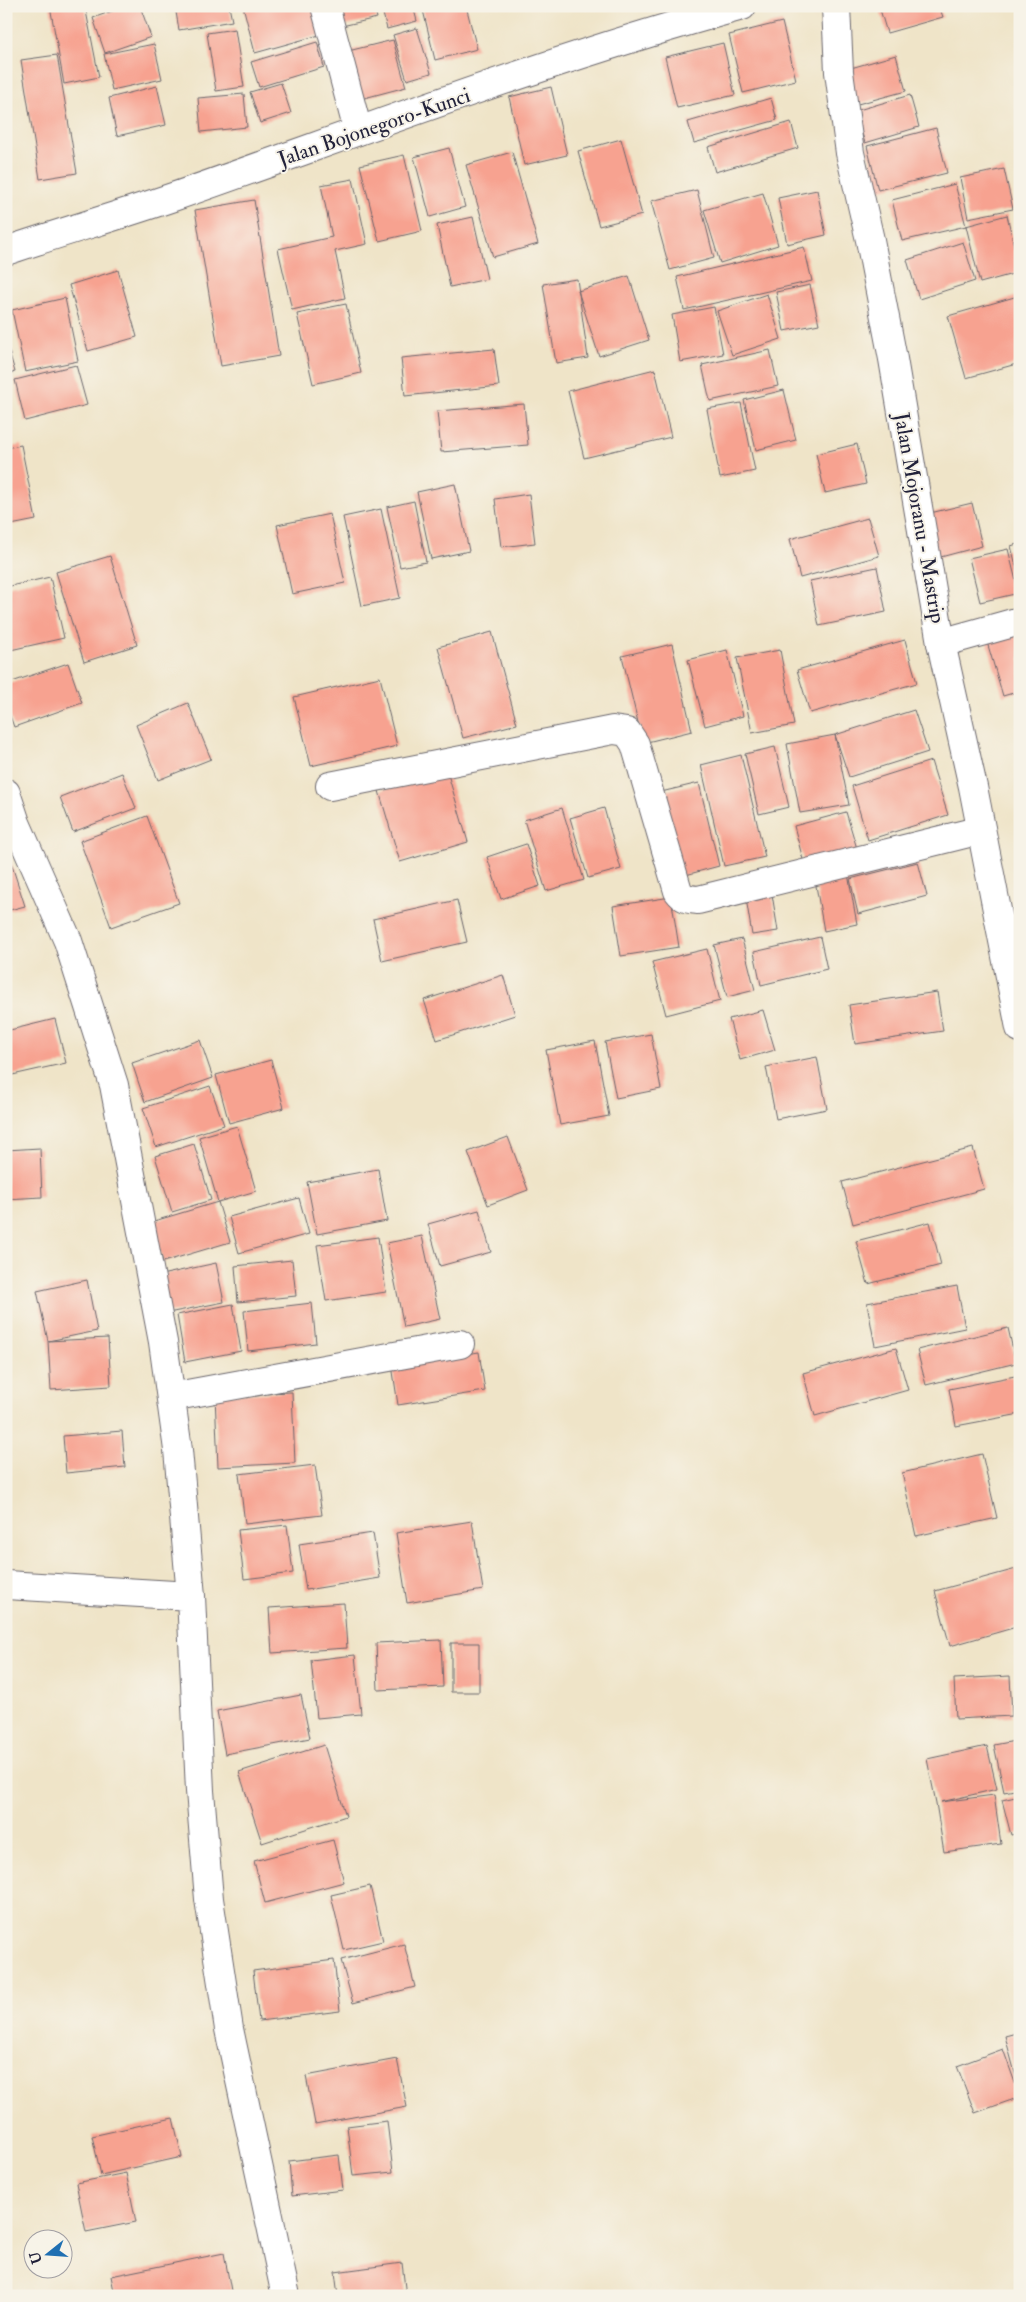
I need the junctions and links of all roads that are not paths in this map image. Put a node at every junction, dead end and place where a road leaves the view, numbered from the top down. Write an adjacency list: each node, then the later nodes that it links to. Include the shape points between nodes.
1 (325, 6): 4 (street)
2 (742, 6): 4 (street, Jalan Bojonegoro-Kunci, via 672,26)
3 (836, 6): 7 (street, Jalan Mojoranu - Mastrip, via 839,72 850,154 870,240)
4 (358, 131): 5 (street, Jalan Bojonegoro-Kunci, via 171,198)
5 (8, 244)
6 (1020, 621): 7 (street)
7 (942, 643): 10 (street, Jalan Mojoranu - Mastrip)
8 (330, 786): 10 (street, via 613,730 627,732 635,744 678,891 683,898 690,900)
9 (6, 794): 13 (street, via 68,941 114,1085)
10 (981, 830): 11 (street, Jalan Mojoranu - Mastrip)
11 (1020, 1028)
12 (460, 1344): 13 (street)
13 (171, 1397): 15 (street)
14 (6, 1585): 15 (street)
15 (191, 1596): 16 (street, via 200,1791 218,1967)
16 (286, 2296)

